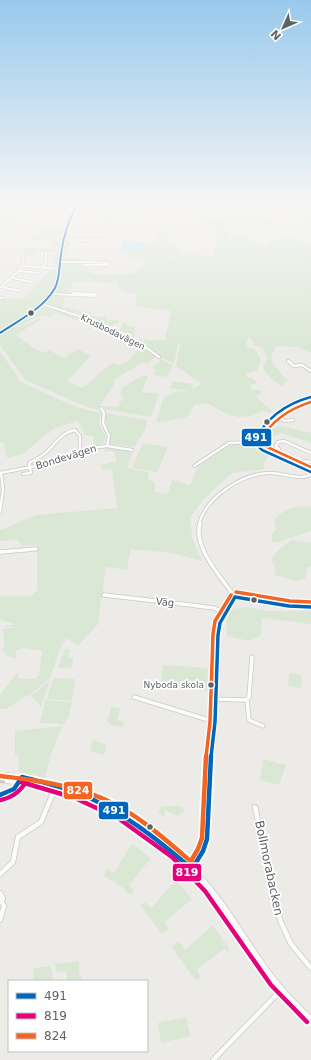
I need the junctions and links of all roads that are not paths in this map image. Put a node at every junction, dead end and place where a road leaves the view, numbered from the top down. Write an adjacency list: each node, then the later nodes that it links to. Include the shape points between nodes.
1 (46, 254): 9 (street)
2 (62, 254): 4 (street)
3 (23, 259): 7 (street)
4 (60, 262): 5 (street); 10 (street)
5 (73, 262): 6 (street); 8 (street)
6 (86, 262): 6 (street, via 85,265 108,266 108,263)
7 (24, 266): 9 (street); 11 (street)
8 (74, 266)
9 (43, 267): 10 (street)
10 (60, 269): 17 (street)
11 (19, 271): 12 (street); 13 (street)
12 (39, 274)
13 (12, 278): 14 (street); 15 (street)
14 (32, 282)
15 (1, 288): 16 (street)
16 (21, 291)
17 (52, 294): 18 (street); 19 (street)
18 (72, 296): 18 (street, via 96,296 96,294 73,293)
19 (42, 304): 20 (street); 21 (street, Krusbodavägen, via 94,321 140,343)
20 (0, 333)
21 (159, 357)
22 (288, 361): 23 (street, via 294,366 302,365)
23 (311, 371)
24 (311, 398): 26 (street, via 296,401)
25 (101, 408): 29 (street, via 108,436)
26 (275, 415): 27 (street, via 282,420); 28 (street, via 258,432)
27 (294, 420)
28 (254, 442): 36 (street, via 262,450); 38 (street, via 229,443)
29 (107, 446): 30 (street, Bondevägen); 32 (street, Bondevägen)
30 (132, 450)
31 (279, 450): 33 (street, via 276,447 278,442 284,441)
32 (80, 452): 39 (street, Bondevägen); 39 (street, via 80,434 70,430 43,455 29,463)
33 (311, 453)
34 (295, 458): 36 (street)
35 (305, 461): 37 (street)
36 (292, 462): 40 (street)
37 (311, 462)
38 (194, 466)
39 (30, 468): 41 (street, Bondevägen); 42 (street, via 31,473)
40 (311, 472)
41 (0, 473): 44 (street, via 3,489)
42 (23, 474)
43 (311, 475): 48 (street, via 305,478 270,473 246,478 228,487 203,514 198,527 202,549)
44 (0, 512)
45 (36, 549): 46 (street)
46 (0, 552)
47 (104, 595): 50 (street, Väg, via 162,600 214,608)
48 (235, 598): 49 (street); 50 (street)
49 (311, 607)
50 (225, 613): 53 (street, via 218,636)
51 (252, 657): 54 (street)
52 (134, 697): 55 (street)
53 (216, 699): 54 (street); 55 (street)
54 (247, 699): 56 (street, via 249,720)
55 (215, 722): 61 (street, via 209,774 207,839 204,852)
56 (263, 726)
57 (7, 775): 59 (street)
58 (6, 781): 59 (street)
59 (55, 788): 61 (street, via 90,799 121,814 175,853); 62 (street, via 41,822 18,837 14,862)
60 (255, 807): 66 (street, Bollmorabacken, via 280,920 291,944)
61 (192, 869): 67 (street, via 209,888)
62 (0, 874)
63 (0, 893): 64 (street, via 4,898)
64 (1, 900): 65 (street, via 4,906)
65 (0, 920)
66 (311, 968)
67 (282, 989): 68 (street); 69 (street)
68 (311, 1018)
69 (213, 1060)

